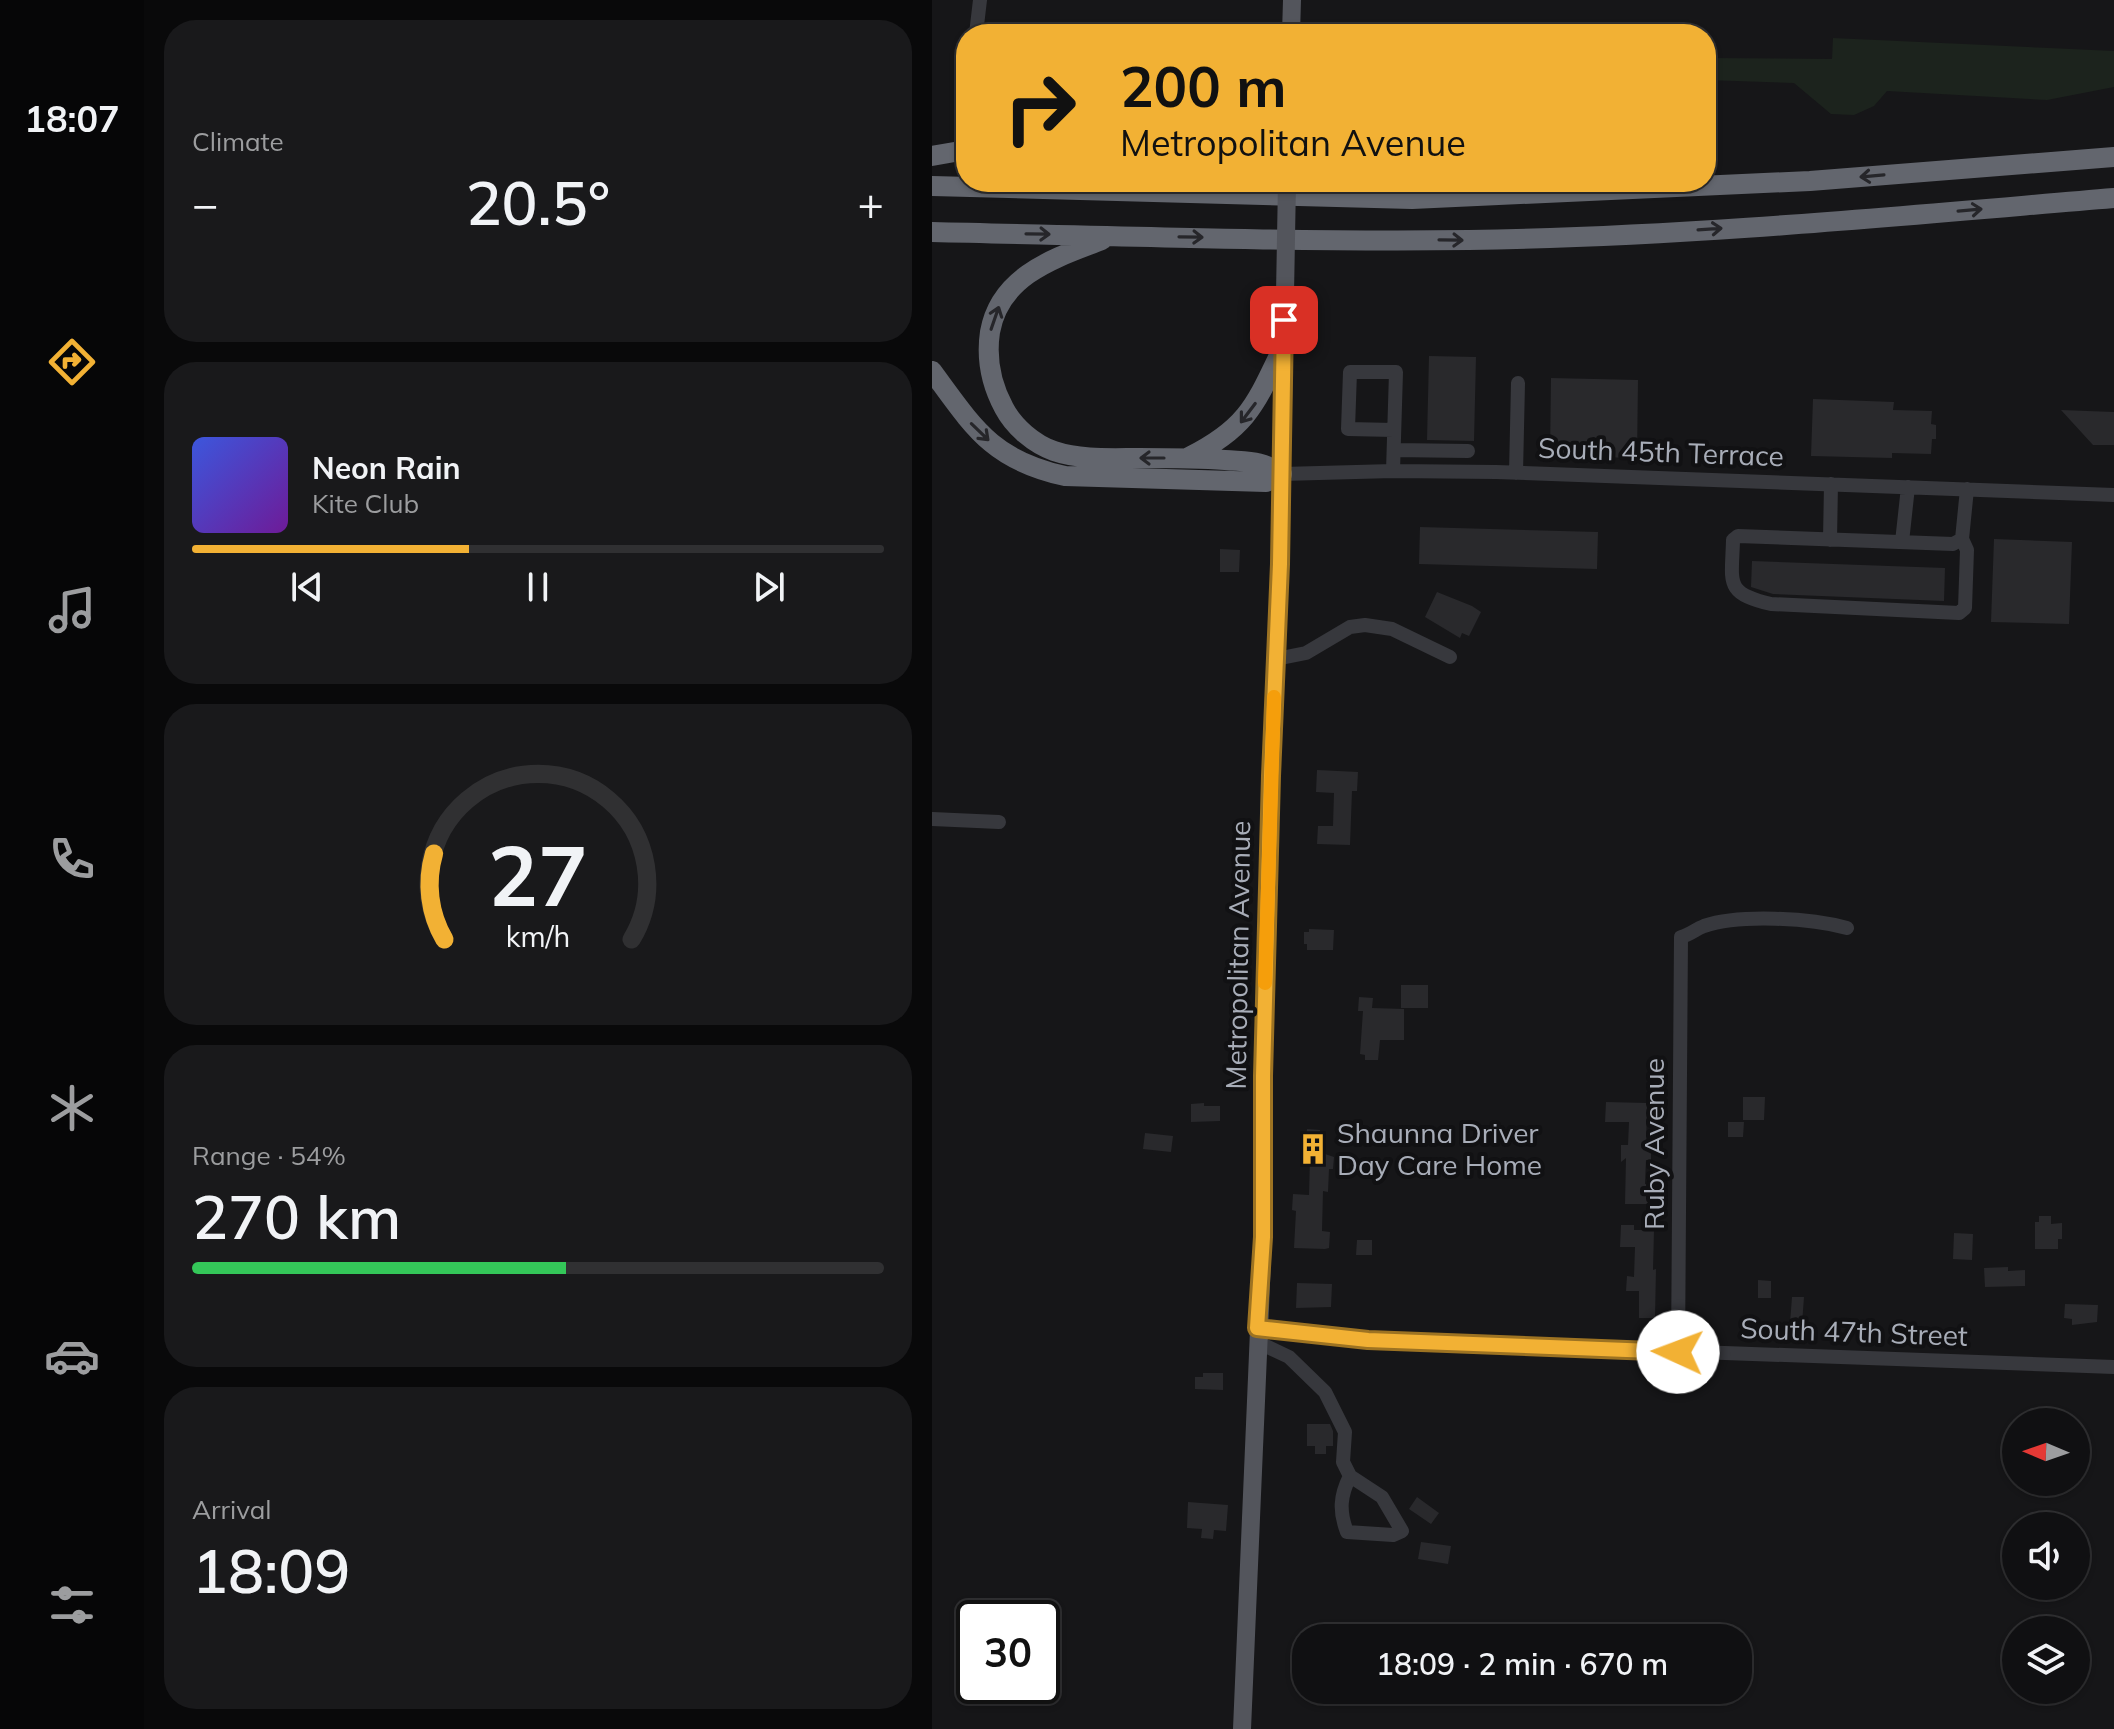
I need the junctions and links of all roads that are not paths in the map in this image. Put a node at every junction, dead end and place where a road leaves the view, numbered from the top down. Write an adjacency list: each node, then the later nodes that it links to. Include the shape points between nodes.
1 (980, 0): 3 (street)
2 (1292, 0): 4 (main road)
3 (977, 24)
4 (1291, 24)
5 (956, 152): 6 (highway)
6 (932, 156)
7 (2114, 157): 9 (highway, one-way to 9)
8 (1716, 173): 9 (highway)
9 (1810, 181): 10 (highway)
10 (1716, 185)
11 (932, 186): 12 (highway)
12 (956, 187)
13 (1154, 192): 15 (highway, via 1412,199)
14 (1287, 192): 19 (main road, Metropolitan Avenue, bridge)
15 (1567, 192)
16 (2114, 198): 18 (highway, one-way to 16, via 1469,240 1764,225)
17 (932, 232): 18 (highway, one-way to 18)
18 (1113, 236): 25 (highway, one-way to 18, via 1094,458 1054,451 1028,437 996,394 988,359 991,329 1008,293 1039,266)
19 (1284, 345): 25 (highway, one-way to 25, via 1257,402 1238,426); 28 (main road, Metropolitan Avenue)
20 (932, 371): 28 (highway, one-way to 28, via 970,423 1003,455 1040,471 1266,482)
21 (1518, 383): 27 (street)
22 (1394, 430): 22 (street, via 1396,372 1350,372 1348,429); 23 (street)
23 (1394, 450): 24 (street); 26 (street)
24 (1468, 451)
25 (1188, 458): 28 (highway, via 1266,463)
26 (1393, 471): 27 (street, South 45th Terrace); 28 (street, South 45th Terrace)
27 (1516, 473): 29 (street, South 45th Terrace)
28 (1282, 474): 37 (main road, Metropolitan Avenue)
29 (1831, 484): 30 (street, South 45th Terrace); 34 (street)
30 (1908, 487): 31 (street, South 45th Terrace); 35 (street)
31 (1967, 489): 32 (street, South 45th Terrace); 33 (street)
32 (2114, 495)
33 (1962, 539): 34 (street, via 1967,550 1965,608 1959,613 1771,604 1749,599 1732,582 1733,540 1738,536); 35 (street, via 1953,544)
34 (1830, 540): 35 (street)
35 (1902, 542)
36 (1450, 657): 37 (street, via 1392,629 1365,625 1350,627 1306,653)
37 (1276, 659): 41 (main road, Metropolitan Avenue)
38 (932, 819): 39 (street)
39 (999, 822)
40 (1847, 928): 42 (street, Ruby Avenue, via 1821,921 1733,920 1681,937)
41 (1257, 1335): 42 (street, South 47th Street); 44 (street, via 1325,1392 1345,1432 1343,1462); 45 (main road, Metropolitan Avenue)
42 (1678, 1352): 43 (street, South 47th Street)
43 (2114, 1367)
44 (1350, 1476): 44 (street, via 1382,1497 1402,1531 1347,1532 1340,1508)
45 (1242, 1729)

